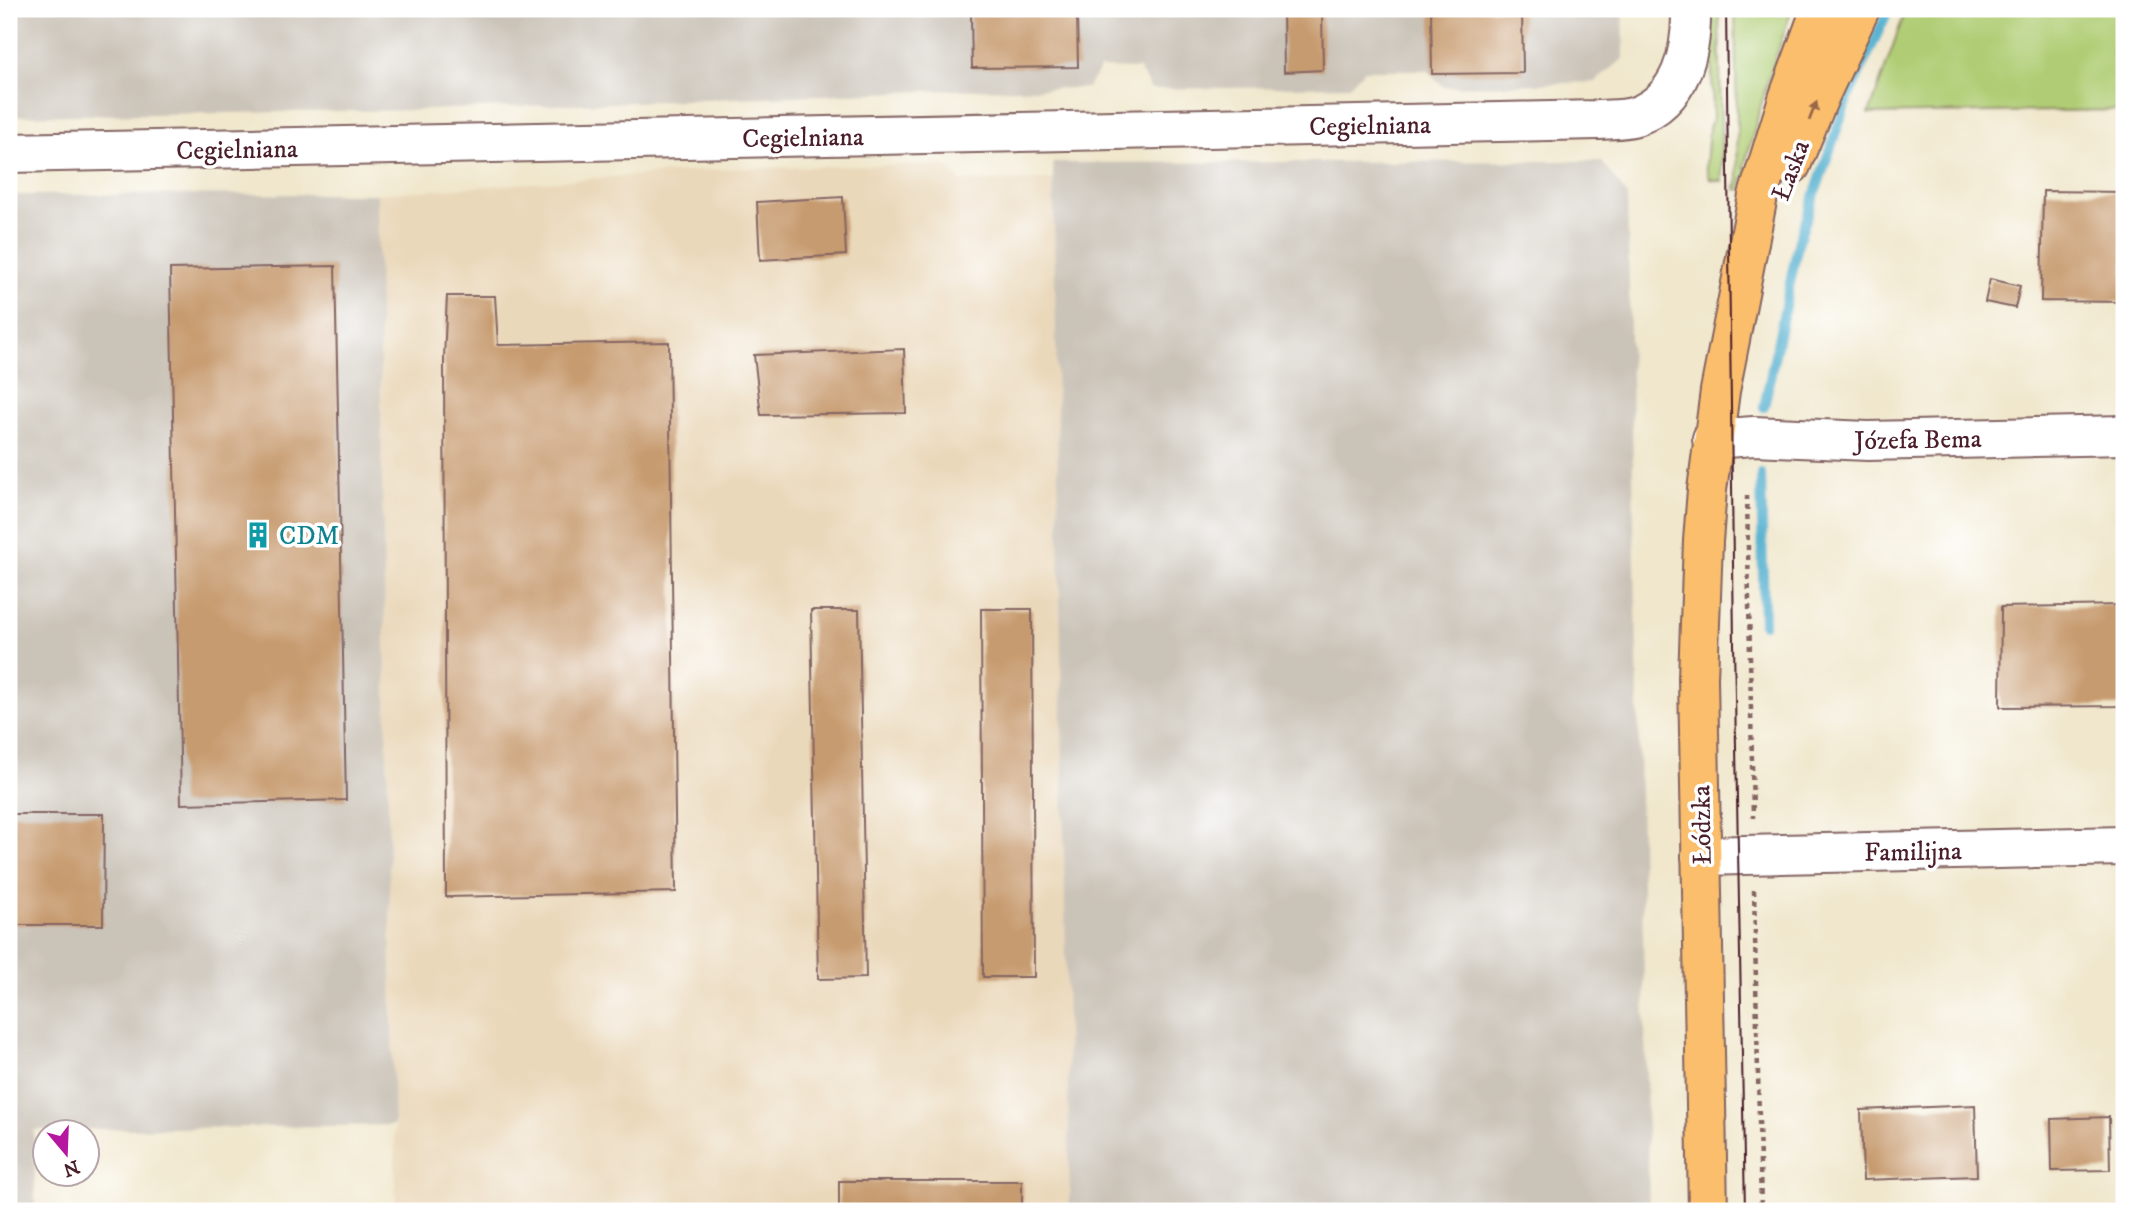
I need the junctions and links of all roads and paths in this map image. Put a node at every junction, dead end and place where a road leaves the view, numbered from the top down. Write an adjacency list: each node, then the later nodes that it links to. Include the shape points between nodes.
1 (1691, 9): 4 (street, Cegielniana, via 1689,48 1671,90 1656,107 1633,117 1598,120)
2 (1821, 9): 5 (main road, Łaska, via 1758,196)
3 (1860, 9): 5 (main road, Łaska, one-way to 3, via 1794,158)
4 (9, 153)
5 (1730, 336): 7 (main road, Łaska)
6 (2124, 435): 7 (street, Józefa Bema, via 1868,441 1754,436)
7 (1712, 439): 11 (main road, Łódzka, via 1699,644)
8 (1747, 482): 10 (path)
9 (2124, 846): 10 (street, Familijna)
10 (1754, 854): 11 (street, Familijna); 13 (path)
11 (1701, 856): 12 (main road, Łódzka)
12 (1708, 1211)
13 (1761, 1211)

